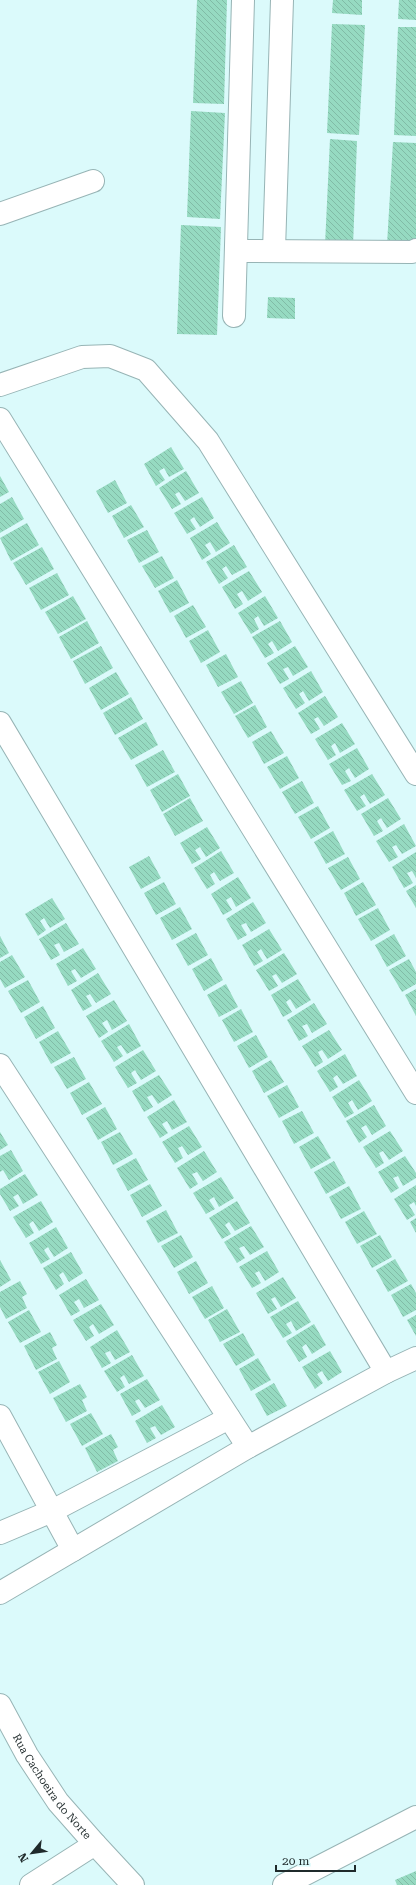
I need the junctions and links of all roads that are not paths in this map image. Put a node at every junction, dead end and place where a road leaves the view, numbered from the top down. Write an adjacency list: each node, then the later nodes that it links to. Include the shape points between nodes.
1 (243, 0): 7 (street)
2 (282, 0): 5 (street)
3 (93, 181): 4 (street)
4 (0, 214)
5 (274, 250): 6 (street); 7 (street)
6 (416, 250)
7 (236, 251): 8 (street)
8 (234, 316)
9 (0, 385): 12 (street, via 82,357 110,356 146,370 208,441)
10 (0, 420): 14 (street)
11 (0, 723): 16 (street)
12 (416, 774)
13 (0, 1065): 18 (street)
14 (416, 1093)
15 (416, 1358): 16 (street)
16 (386, 1372): 19 (street)
17 (0, 1416): 20 (street)
18 (229, 1418): 19 (street); 20 (street)
19 (248, 1447): 22 (street)
20 (52, 1511): 21 (street); 22 (street)
21 (0, 1533)
22 (73, 1550): 23 (street)
23 (0, 1592)
24 (0, 1705): 26 (street, Rua Cachoeira do Norte, via 27,1755 58,1802)
25 (416, 1817): 29 (street)
26 (95, 1844): 27 (street); 28 (street, Rua Cachoeira do Norte)
27 (31, 1885)
28 (133, 1885)
29 (284, 1885)

